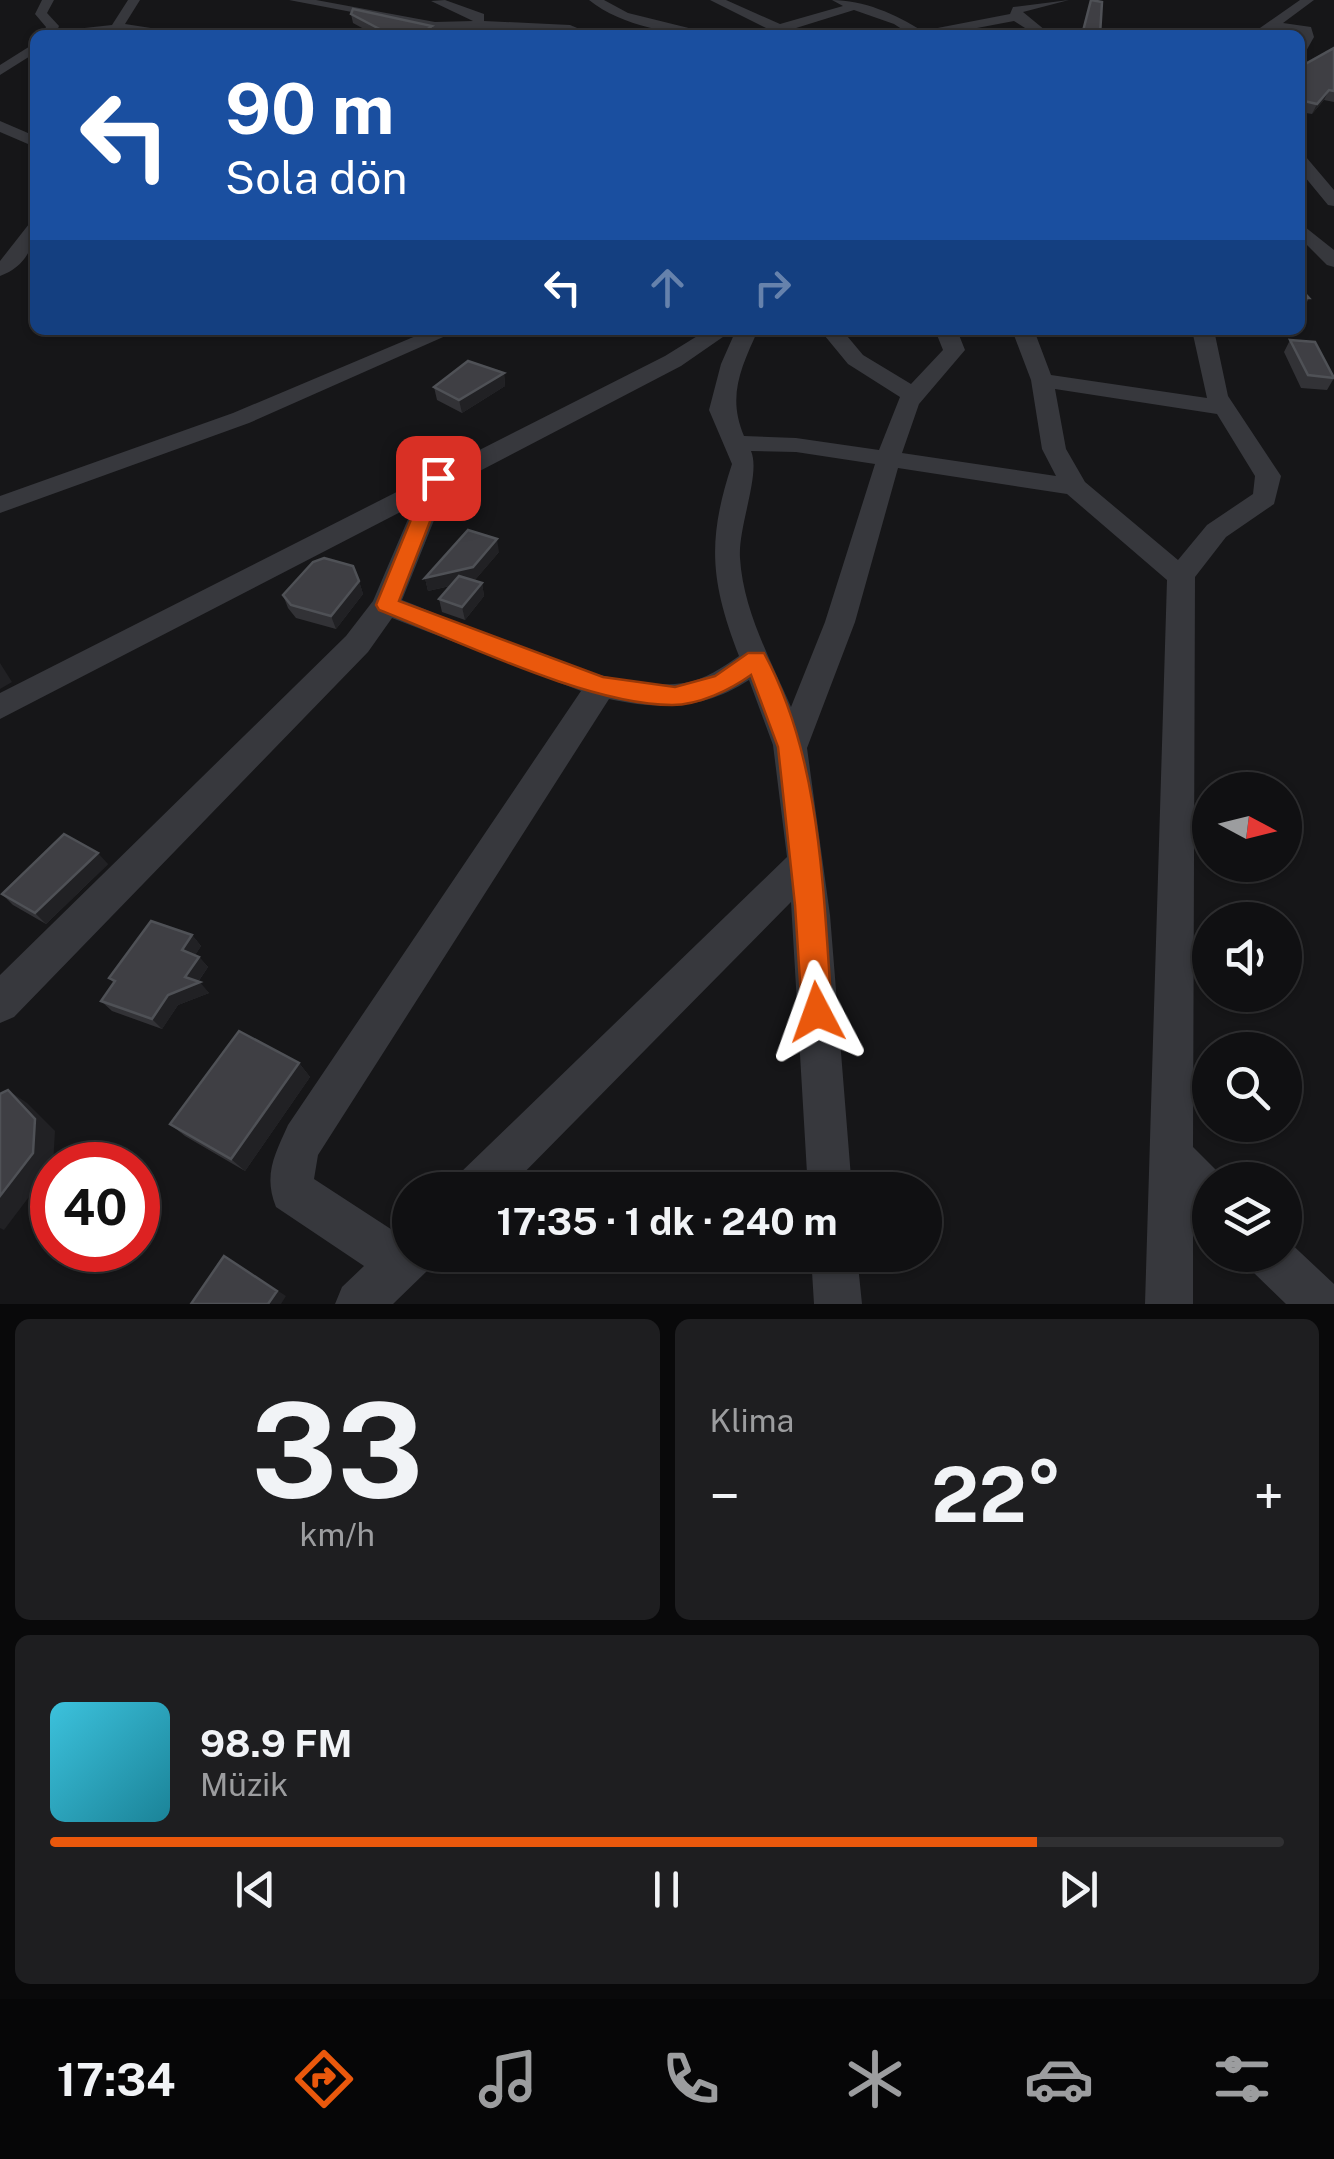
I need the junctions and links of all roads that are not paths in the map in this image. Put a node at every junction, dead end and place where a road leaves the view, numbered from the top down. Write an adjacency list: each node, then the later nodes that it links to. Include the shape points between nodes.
1 (48, 0): 20 (street, via 41,14)
2 (134, 0): 18 (street)
3 (294, 0): 12 (street)
4 (594, 0): 14 (street)
5 (716, 0): 19 (street)
6 (838, 0): 10 (street)
7 (1063, 0): 11 (street)
8 (1308, 0): 15 (street)
9 (437, 1): 13 (street, via 466,9)
10 (852, 6): 19 (street); 28 (street)
11 (1012, 11): 29 (street); 30 (street)
12 (367, 13): 16 (street); 17 (street)
13 (478, 22): 17 (street); 24 (street)
14 (653, 24): 24 (street); 25 (street)
15 (1274, 25): 31 (street); 32 (street)
16 (351, 26)
17 (438, 26): 23 (street)
18 (119, 28): 21 (street); 22 (street)
19 (780, 29): 26 (street); 27 (street)
20 (50, 30)
21 (101, 30)
22 (139, 30)
23 (444, 30)
24 (595, 30)
25 (685, 30)
26 (775, 30)
27 (783, 30)
28 (915, 30)
29 (943, 30)
30 (1039, 30)
31 (1265, 30)
32 (1304, 30)
33 (1305, 31): 36 (street, via 1315,37)
34 (30, 38): 35 (street)
35 (18, 39)
36 (1305, 46)
37 (30, 50): 38 (street)
38 (0, 71)
39 (0, 126): 40 (street)
40 (30, 140)
41 (1305, 166): 42 (street)
42 (1334, 200)
43 (1307, 235): 44 (street); 46 (street)
44 (1334, 243)
45 (29, 247): 47 (street)
46 (1334, 261)
47 (0, 270)
48 (436, 335): 62 (street, via 241,418)
49 (714, 335): 60 (street)
50 (745, 335): 58 (street, via 721,410)
51 (835, 335): 56 (street, via 856,363)
52 (948, 335): 56 (street, via 954,350 943,372)
53 (1025, 335): 55 (street)
54 (1203, 335): 57 (street)
55 (1042, 380): 57 (street); 61 (street, via 1054,449)
56 (911, 394): 59 (street)
57 (1224, 408): 63 (street, via 1268,476 1265,498 1200,544)
58 (736, 443): 59 (street); 65 (street, via 744,464 728,508 725,581)
59 (888, 460): 61 (street); 68 (street, via 840,622)
60 (438, 478): 64 (street); 67 (street)
61 (1075, 487): 63 (street)
62 (0, 505)
63 (1181, 577): 71 (street)
64 (386, 605): 66 (street); 70 (street, via 357,644)
65 (756, 659): 66 (street, via 722,684 675,696); 68 (street)
66 (601, 686): 75 (street, via 303,1140 291,1168 292,1191)
67 (0, 706)
68 (790, 747): 69 (street)
69 (805, 864): 72 (street); 73 (street)
70 (0, 1003)
71 (1169, 1154): 74 (street); 81 (street)
72 (493, 1172)
73 (829, 1172)
74 (1192, 1177)
75 (392, 1250)
76 (392, 1272): 79 (street)
77 (835, 1272): 80 (street)
78 (1287, 1272): 82 (street)
79 (360, 1304)
80 (838, 1304)
81 (1169, 1304)
82 (1320, 1304)

